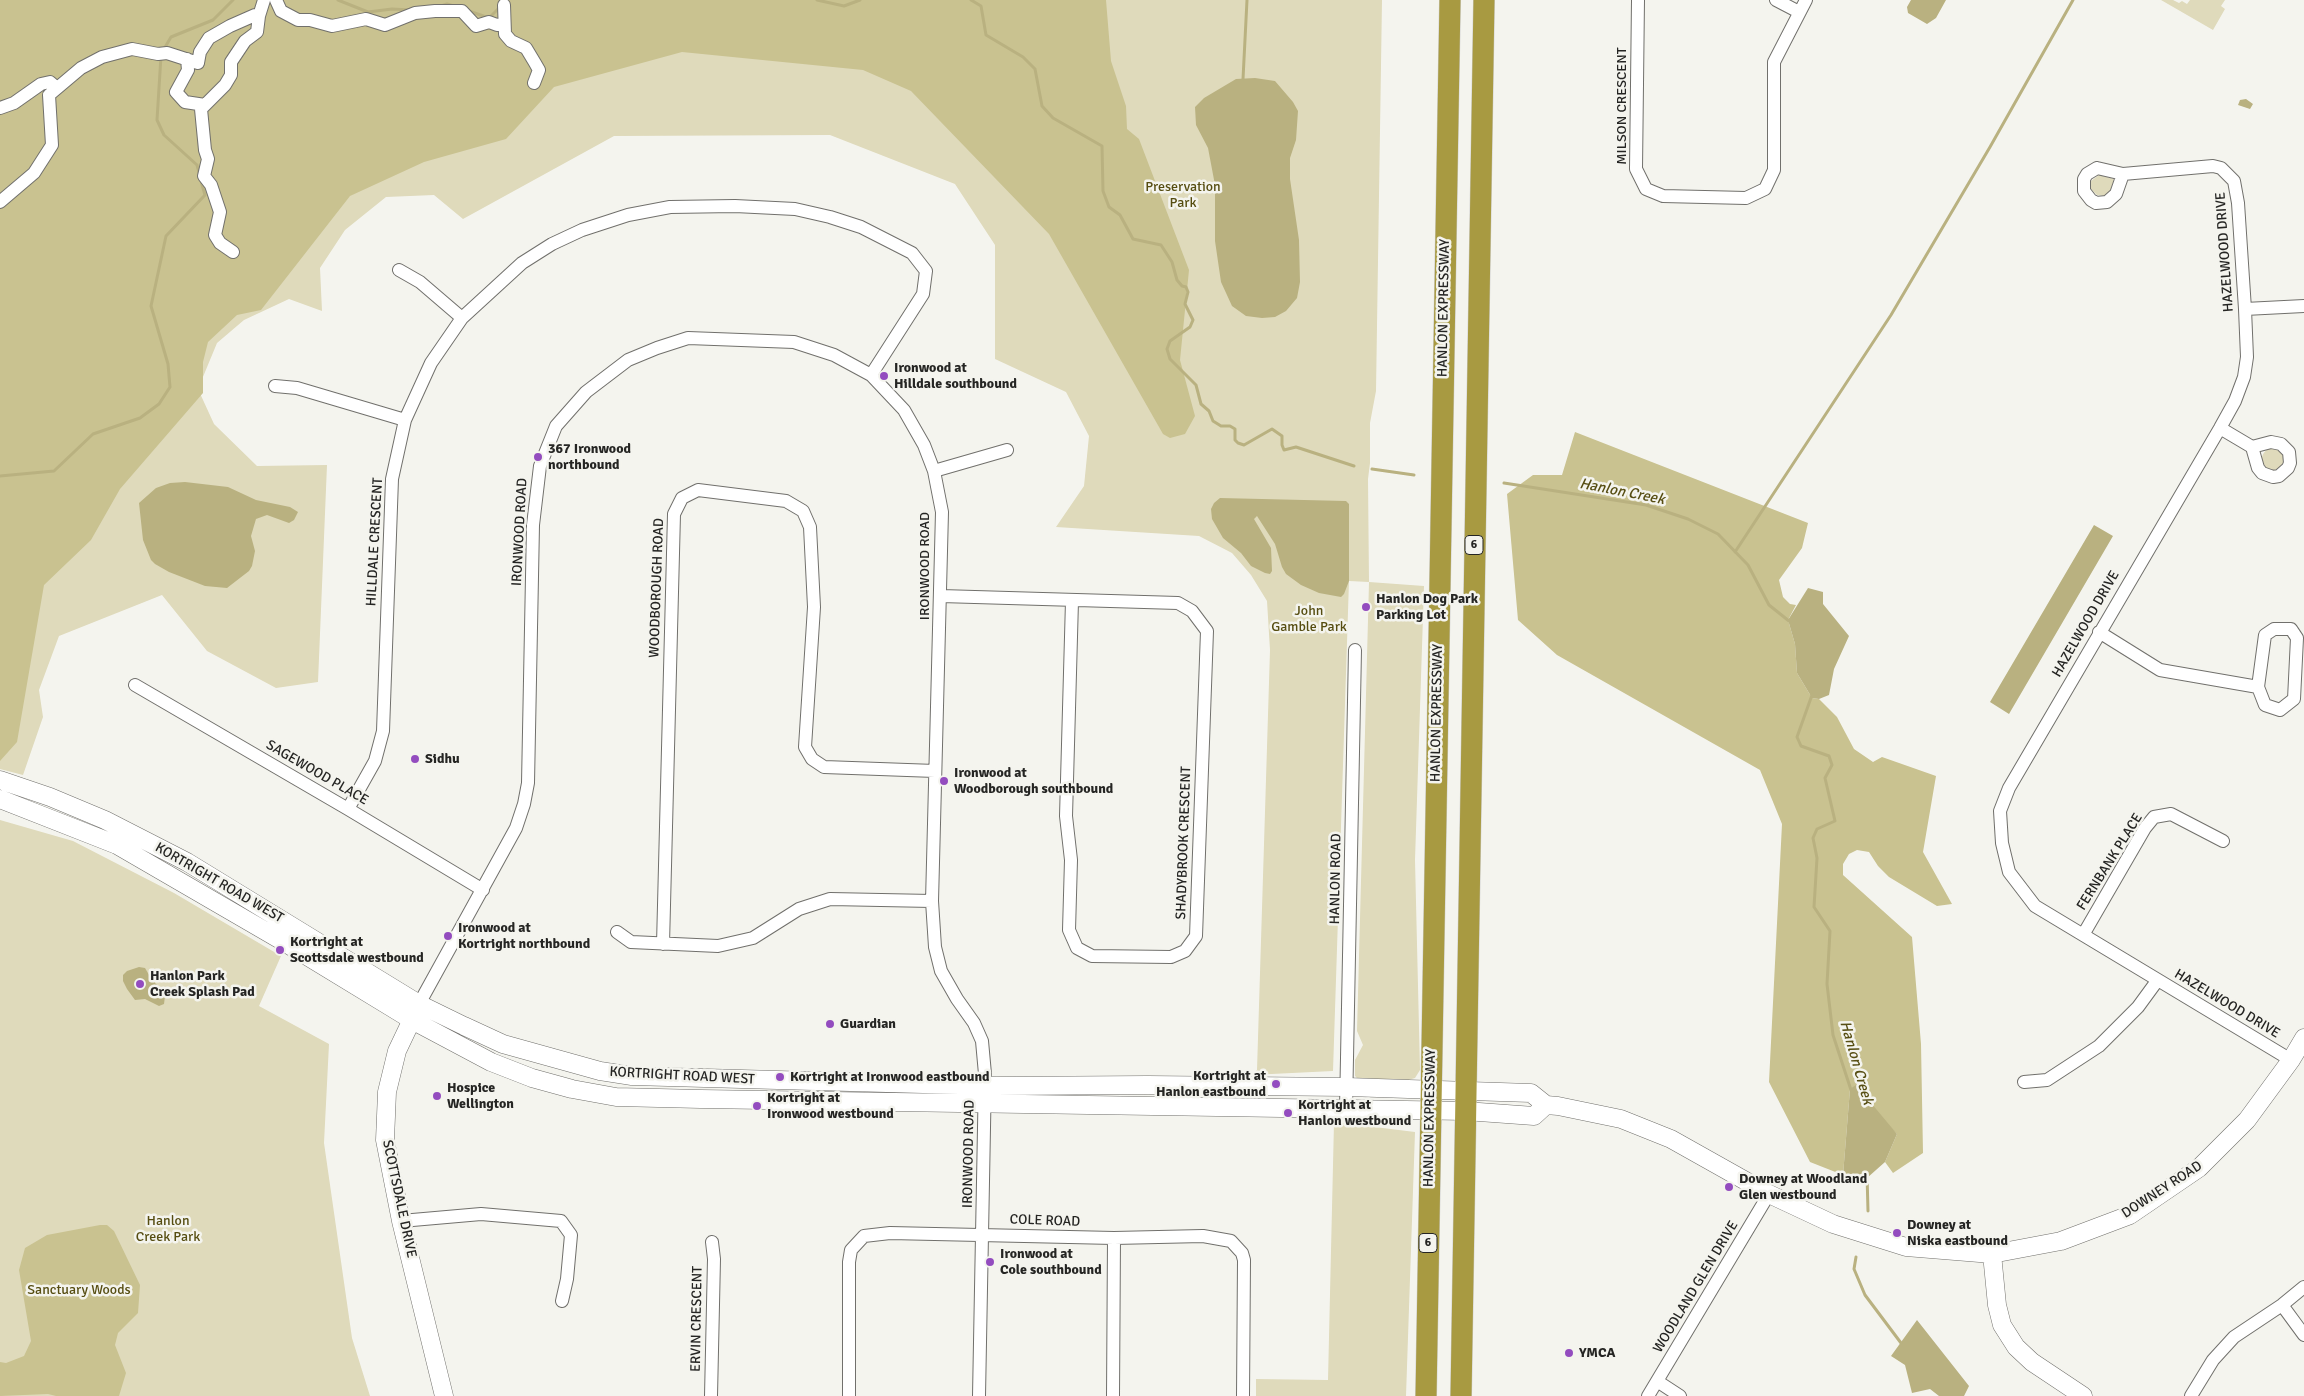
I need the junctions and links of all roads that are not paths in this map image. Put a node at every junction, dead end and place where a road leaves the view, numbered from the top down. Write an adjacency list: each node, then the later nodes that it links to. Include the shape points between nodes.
1 (264, 0): 10 (street)
2 (276, 0): 11 (street, via 281,11 298,20 332,26 366,18 385,25 415,14 435,11 462,12 476,26 489,22 497,26)
3 (1450, 0): 55 (highway, HANLON EXPRESSWAY / 6)
4 (1484, 0): 56 (highway, 6)
5 (1638, 0): 9 (street, MILSON CRESCENT, via 1636,169 1646,190 1663,196 1746,198 1765,189 1774,170 1774,62)
6 (1776, 0): 9 (street)
7 (1806, 0): 9 (street, MILSON CRESCENT)
8 (502, 2): 11 (street)
9 (1798, 12)
10 (259, 16): 12 (street, via 230,26 209,38 200,52 198,63); 15 (street, via 257,32 231,62 231,75 225,85)
11 (504, 24): 13 (street, via 505,34 526,48 539,70)
12 (187, 59): 14 (street, via 132,49 81,68); 15 (street, via 188,70 176,92 185,102)
13 (534, 83)
14 (57, 88): 16 (street, via 50,82 42,84 14,103); 18 (street, via 49,95 52,145 34,173)
15 (205, 105): 19 (street, via 201,109 208,159 204,176 211,185 220,212 215,235)
16 (0, 108)
17 (2123, 174): 22 (street, HAZELWOOD DRIVE, via 2213,166 2229,174 2237,189)
18 (0, 202)
19 (233, 252)
20 (400, 270): 23 (street, via 420,282)
21 (2304, 306): 22 (street)
22 (2245, 309): 27 (street, HAZELWOOD DRIVE, via 2248,357 2244,377)
23 (462, 318): 24 (street, HILLDALE CRESCENT, via 522,263 552,244 628,215 670,207 735,206 795,210 861,227 912,253 926,271 923,294); 26 (street, HILLDALE CRESCENT, via 431,363)
24 (871, 375): 30 (street, IRONWOOD ROAD, via 904,410 924,445); 42 (street, IRONWOOD ROAD, via 834,355 794,342 688,338 628,360 586,392 556,426 540,466 533,525 528,783 516,828)
25 (274, 386): 26 (street, via 297,388)
26 (404, 420): 40 (street, HILLDALE CRESCENT, via 392,479 383,731 375,761)
27 (2220, 428): 28 (street); 33 (street, HAZELWOOD DRIVE)
28 (2252, 447)
29 (1006, 450): 30 (street)
30 (934, 471): 31 (street, IRONWOOD ROAD, via 942,512)
31 (941, 596): 32 (street, SHADYBROOK CRESCENT); 37 (street, IRONWOOD ROAD)
32 (1072, 601): 32 (street, SHADYBROOK CRESCENT, via 1066,816 1071,860 1070,930 1077,948 1092,956 1171,957 1185,951 1196,936 1207,631 1192,611 1178,603)
33 (2099, 632): 36 (street, via 2160,670); 45 (street, HAZELWOOD DRIVE, via 2009,788 2000,811 2002,843 2009,872 2035,906)
34 (1355, 650): 54 (street, HANLON ROAD)
35 (134, 686): 40 (street, SAGEWOOD PLACE)
36 (2258, 687): 36 (street, via 2265,705 2280,710 2294,699 2297,638 2291,629 2274,629 2265,635)
37 (935, 771): 43 (street, IRONWOOD ROAD); 46 (street, WOODBOROUGH ROAD, via 824,766 812,759 805,747 814,607 810,527 802,511 786,501 698,490 682,498 674,514)
38 (0, 780): 48 (street, KORTRIGHT ROAD WEST, via 105,820 187,862)
39 (0, 799): 49 (street, KORTRIGHT ROAD WEST, via 117,845)
40 (348, 809): 42 (street, SAGEWOOD PLACE)
41 (2223, 840): 45 (street, FERNBANK PLACE, via 2171,814 2154,817)
42 (483, 890): 48 (street, IRONWOOD ROAD)
43 (932, 901): 46 (street, via 830,899 799,909 753,938 718,946); 53 (street, IRONWOOD ROAD, via 935,947 941,971 982,1041)
44 (617, 932): 46 (street, via 631,942)
45 (2083, 935): 47 (street, HAZELWOOD DRIVE)
46 (662, 944)
47 (2157, 981): 51 (street, HAZELWOOD DRIVE); 52 (street, via 2138,1007 2099,1046 2047,1080)
48 (419, 1004): 49 (street, SCOTTSDALE DRIVE); 53 (street, KORTRIGHT ROAD WEST, via 503,1044 600,1071 632,1076)
49 (412, 1020): 57 (street, KORTRIGHT ROAD WEST, via 492,1062 532,1078 616,1097); 61 (street, SCOTTSDALE DRIVE, via 397,1052 386,1092 385,1140)
50 (2304, 1038): 51 (street, DOWNEY ROAD)
51 (2291, 1060): 65 (street, DOWNEY ROAD, via 2247,1120 2199,1168 2130,1215 2061,1241)
52 (2024, 1082)
53 (984, 1085): 54 (street, KORTRIGHT ROAD WEST); 57 (street, IRONWOOD ROAD)
54 (1347, 1088): 55 (street, KORTRIGHT ROAD WEST); 58 (street, HANLON ROAD)
55 (1430, 1090): 56 (street, KORTRIGHT ROAD WEST); 59 (highway, HANLON EXPRESSWAY / 6)
56 (1465, 1101): 59 (street, DOWNEY ROAD); 60 (street, DOWNEY ROAD, via 1531,1094 1546,1105 1621,1119 1671,1138); 78 (highway, 6)
57 (984, 1104): 58 (street, KORTRIGHT ROAD WEST); 62 (street, IRONWOOD ROAD)
58 (1346, 1109): 59 (street, KORTRIGHT ROAD WEST)
59 (1430, 1111): 77 (highway, HANLON EXPRESSWAY / 6)
60 (1769, 1194): 65 (street, DOWNEY ROAD, via 1833,1224 1906,1247); 70 (street, WOODLAND GLEN DRIVE)
61 (401, 1221): 67 (street, via 481,1214 561,1221 571,1234); 71 (street, SCOTTSDALE DRIVE)
62 (982, 1234): 63 (street, COLE ROAD); 73 (street, COLE ROAD, via 874,1234 856,1242 849,1262); 74 (street, IRONWOOD ROAD)
63 (1114, 1238): 75 (street); 76 (street, COLE ROAD, via 1203,1236 1222,1238 1237,1247 1244,1260)
64 (712, 1242): 72 (street, ERVIN CRESCENT)
65 (1992, 1254): 81 (street, via 2002,1325 2032,1362)
66 (2304, 1287): 68 (street)
67 (562, 1301)
68 (2282, 1305): 69 (street); 82 (street, via 2234,1337 2214,1360)
69 (2304, 1335)
70 (1657, 1381): 79 (street, WOODLAND GLEN DRIVE); 80 (street)
71 (444, 1396)
72 (711, 1396)
73 (849, 1396)
74 (980, 1396)
75 (1113, 1396)
76 (1243, 1396)
77 (1426, 1396)
78 (1461, 1396)
79 (1648, 1396)
80 (1680, 1396)
81 (2083, 1396)
82 (2191, 1396)

